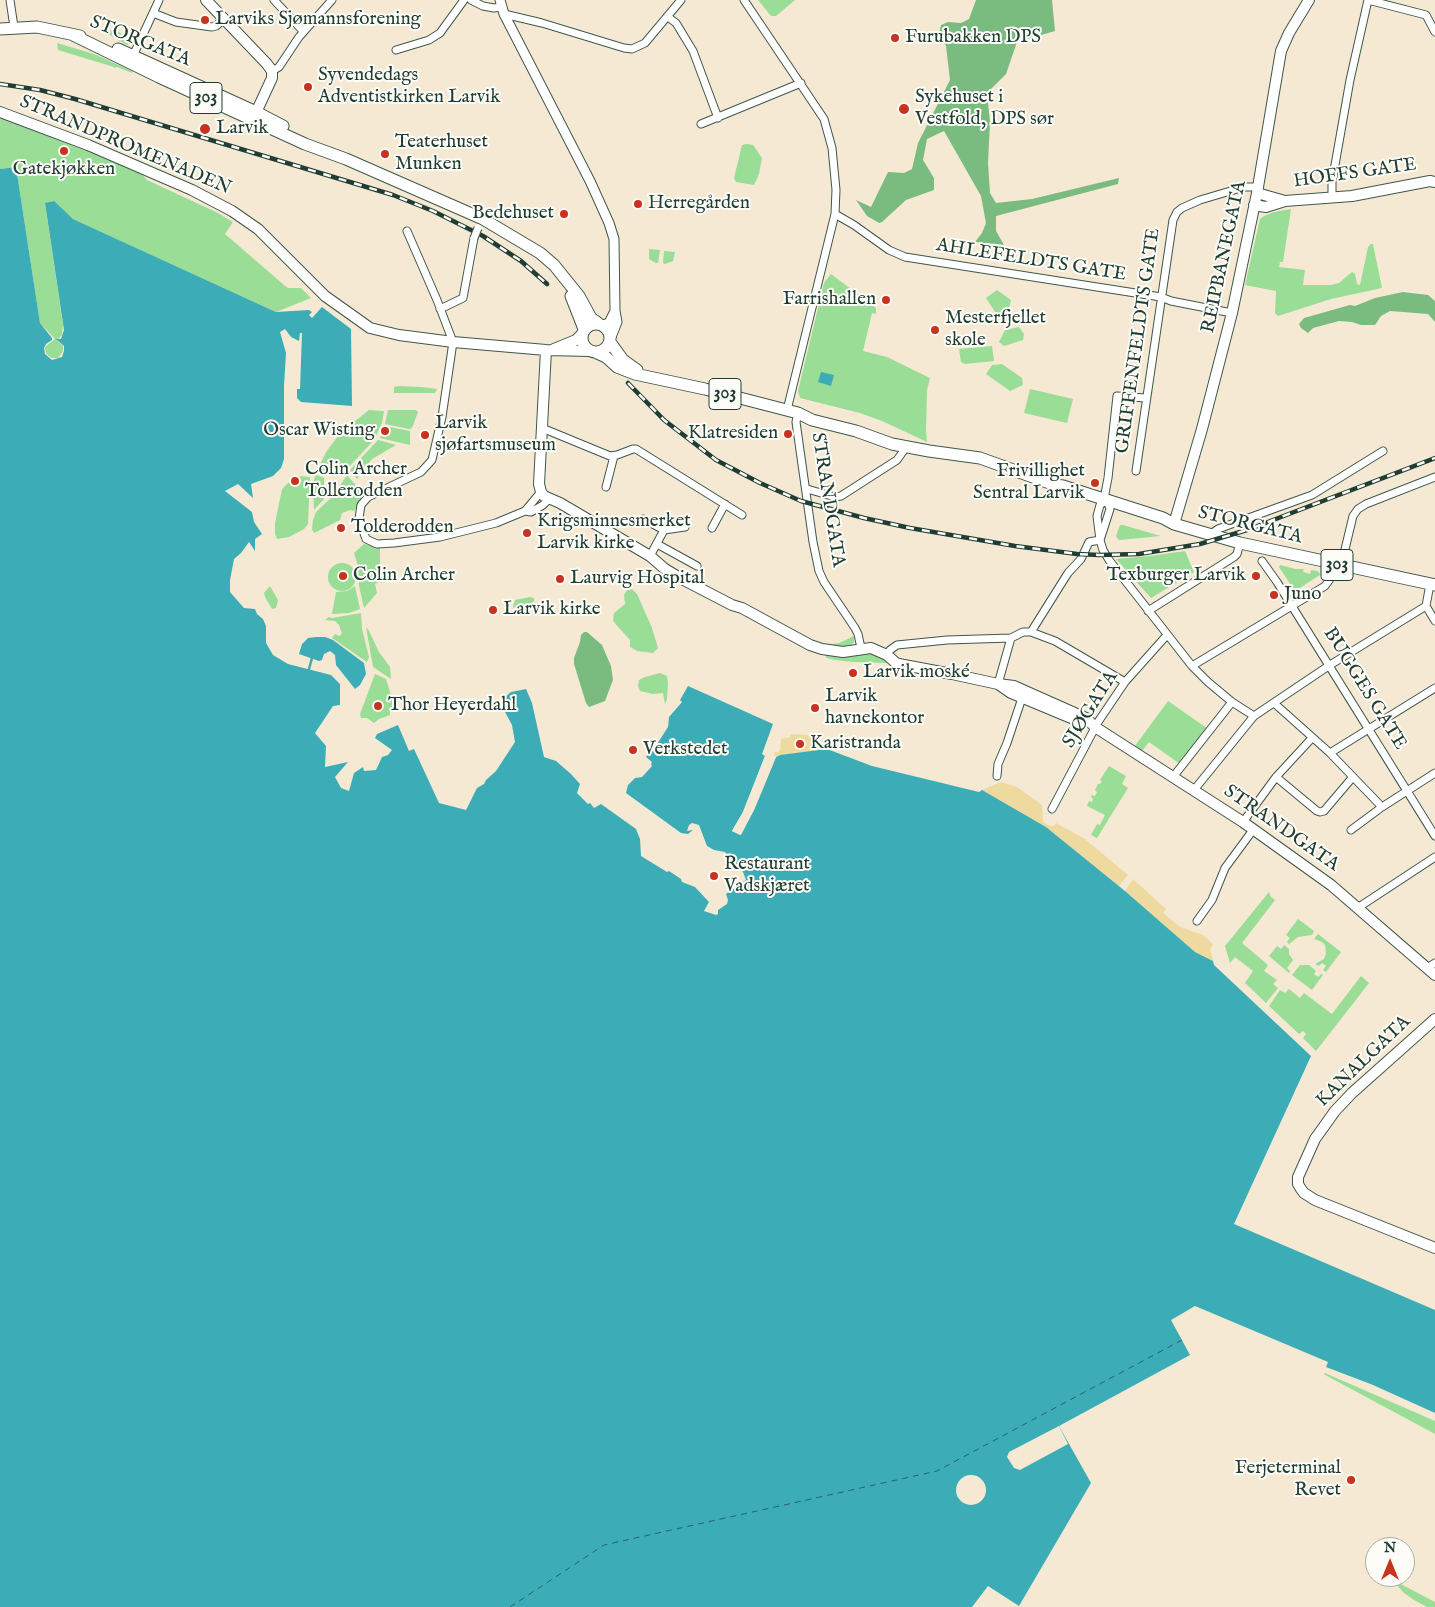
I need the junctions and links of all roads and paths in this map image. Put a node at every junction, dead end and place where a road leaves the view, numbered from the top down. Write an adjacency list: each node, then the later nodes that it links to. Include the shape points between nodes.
1 (10, 0): 16 (street)
2 (159, 0): 13 (street)
3 (206, 0): 15 (main road)
4 (274, 0): 18 (street)
5 (332, 0): 18 (street)
6 (464, 0): 20 (street, via 440,33 429,40)
7 (471, 0): 12 (street, via 484,6)
8 (681, 0): 14 (street)
9 (744, 0): 23 (street, STRANDGATA)
10 (1309, 0): 29 (main road, REIPBANEGATA, via 1281,51)
11 (1368, 0): 19 (street, via 1426,15); 30 (street, via 1346,98)
12 (502, 7): 14 (street, via 542,23 632,49 645,43); 39 (street, via 602,205 614,238)
13 (153, 13): 15 (street, via 176,22 212,27); 21 (street)
14 (668, 17): 26 (street, via 676,23 693,51)
15 (224, 19): 22 (main road)
16 (14, 27): 17 (main road, STORGATA / 303); 21 (main road, STORGATA / 303, via 37,27 99,41)
17 (0, 29)
18 (303, 32): 22 (street, via 279,67)
19 (1435, 32)
20 (396, 50)
21 (132, 59): 25 (main road, STORGATA / 303)
22 (272, 71): 25 (main road, via 272,78)
23 (801, 83): 26 (street); 33 (street, STRANDGATA, via 829,131)
24 (0, 112): 44 (main road, STRANDPROMENADEN, via 88,145 232,211 258,229 325,296 370,328)
25 (254, 116): 36 (main road, STORGATA / 303, via 483,219)
26 (718, 118): 27 (street)
27 (701, 124)
28 (1433, 180): 30 (main road, HOFFS GATE)
29 (1257, 190): 31 (main road, HOFFS GATE); 32 (main road, REIPBANEGATA); 37 (street, GRIFFENFELDTS GATE, via 1244,186 1208,197 1177,212)
30 (1332, 198): 31 (main road, HOFFS GATE)
31 (1285, 201): 32 (main road, HOFFS GATE, via 1266,207)
32 (1254, 205): 40 (main road, REIPBANEGATA)
33 (836, 214): 37 (street, AHLEFELDTS GATE, via 889,250 905,257); 49 (street, STRANDGATA)
34 (478, 226): 38 (street, bridge, via 463,298)
35 (407, 231): 38 (street)
36 (514, 238): 41 (main road, STORGATA / 303, via 554,265 579,296 591,318); 42 (main road, STORGATA / 303, via 564,284 573,299)
37 (1161, 297): 40 (street, AHLEFELDTS GATE, via 1171,302); 48 (street, GRIFFENFELDTS GATE)
38 (440, 309): 44 (street)
39 (615, 311): 41 (street, via 609,323); 43 (street, via 617,322)
40 (1232, 313): 64 (main road, REIPBANEGATA)
41 (600, 324): 42 (main road, via 592,324); 43 (main road, 303, via 607,328)
42 (583, 332): 45 (main road, STRANDPROMENADEN, via 576,340); 46 (main road, 303, via 583,345)
43 (610, 339): 46 (main road, via 605,349); 47 (main road, STORGATA / 303, via 623,360)
44 (453, 342): 45 (main road, STRANDPROMENADEN); 61 (street, via 434,455 421,472 368,497 361,505 359,519 366,539 377,544 440,537 496,523)
45 (549, 350): 46 (main road, STRANDPROMENADEN); 50 (main road)
46 (593, 352): 47 (main road, STORGATA / 303, via 606,357 616,367)
47 (652, 378): 49 (main road, STORGATA / 303, via 705,388)
48 (1146, 398): 54 (street, GRIFFENFELDTS GATE); 59 (street, via 1117,396)
49 (792, 412): 51 (main road, STORGATA / 303, via 814,413 859,424 880,431); 57 (street, STRANDGATA)
50 (542, 428): 53 (street); 58 (main road, via 539,484)
51 (906, 446): 57 (street, via 897,460 841,496); 59 (main road, STORGATA / 303, via 980,458)
52 (1383, 452): 68 (street, via 1312,495)
53 (614, 456): 56 (street); 60 (street, via 636,449)
54 (1136, 471)
55 (1435, 477): 74 (street, via 1358,509)
56 (606, 487)
57 (806, 489): 84 (street, STRANDGATA, via 819,571 855,628)
58 (545, 495): 61 (street); 61 (street, via 543,506 531,512); 72 (main road)
59 (1105, 503): 64 (main road, STORGATA / 303, via 1162,524); 69 (street); 69 (street, via 1097,516)
60 (725, 504): 62 (street); 66 (street)
61 (525, 511)
62 (742, 515)
63 (643, 519): 67 (street)
64 (1174, 524): 68 (main road, STORGATA / 303)
65 (684, 527): 67 (street)
66 (712, 528)
67 (664, 530): 71 (street)
68 (1211, 534): 70 (main road, STORGATA / 303)
69 (1100, 540): 79 (street, via 1103,550); 81 (street, via 1089,542)
70 (1240, 543): 74 (main road, STORGATA / 303); 79 (street, via 1234,557)
71 (657, 544): 72 (street); 75 (street)
72 (650, 556): 84 (main road, via 668,563 817,648 843,652)
73 (1262, 561): 77 (street, BUGGES GATE)
74 (1338, 565): 76 (main road, STORGATA / 303); 77 (street, via 1325,586)
75 (697, 566)
76 (1433, 585): 78 (street)
77 (1292, 606): 86 (street, BUGGES GATE); 87 (street)
78 (1426, 606): 80 (street); 86 (street)
79 (1148, 612): 82 (street)
80 (1435, 621)
81 (1031, 632): 83 (street); 88 (street, via 1055,640)
82 (1166, 635): 87 (street); 88 (street, SJØGATA)
83 (1011, 638): 85 (street, via 897,645); 89 (street)
84 (861, 648): 85 (main road, STRANDGATA, via 871,648)
85 (887, 655): 89 (main road, STRANDGATA, via 904,666)
86 (1330, 665): 93 (street); 96 (street, BUGGES GATE)
87 (1192, 666): 92 (street)
88 (1125, 682): 95 (street, SJØGATA)
89 (998, 684): 91 (main road, STRANDGATA, via 1006,684)
90 (1435, 688): 96 (street)
91 (1023, 694): 95 (main road, STRANDGATA, via 1086,718); 100 (street, via 998,764)
92 (1232, 702): 94 (street); 101 (street)
93 (1274, 703): 94 (street); 97 (street)
94 (1254, 716): 104 (street)
95 (1096, 727): 101 (main road, STRANDGATA); 107 (street, SJØGATA)
96 (1370, 729): 98 (street); 105 (street, BUGGES GATE)
97 (1312, 738): 98 (street); 102 (street)
98 (1330, 754): 103 (street)
99 (1435, 773): 105 (street)
100 (997, 776)
101 (1173, 777): 104 (main road, STRANDGATA)
102 (1276, 777): 103 (street, via 1320,812); 108 (street)
103 (1352, 778): 106 (street)
104 (1194, 790): 108 (main road, STRANDGATA)
105 (1408, 790): 106 (street); 111 (street, BUGGES GATE)
106 (1382, 808): 110 (street)
107 (1052, 809)
108 (1243, 822): 109 (main road, STRANDGATA)
109 (1253, 830): 113 (main road, STRANDGATA); 114 (street, via 1225,868 1212,900)
110 (1351, 830)
111 (1435, 836)
112 (1435, 857): 113 (street)
113 (1358, 907): 115 (main road, STRANDGATA)
114 (1197, 921)
115 (1432, 969)
116 (1435, 1019): 117 (main road, KANALGATA, via 1343,1102 1315,1139 1298,1184 1310,1197)
117 (1435, 1248)

